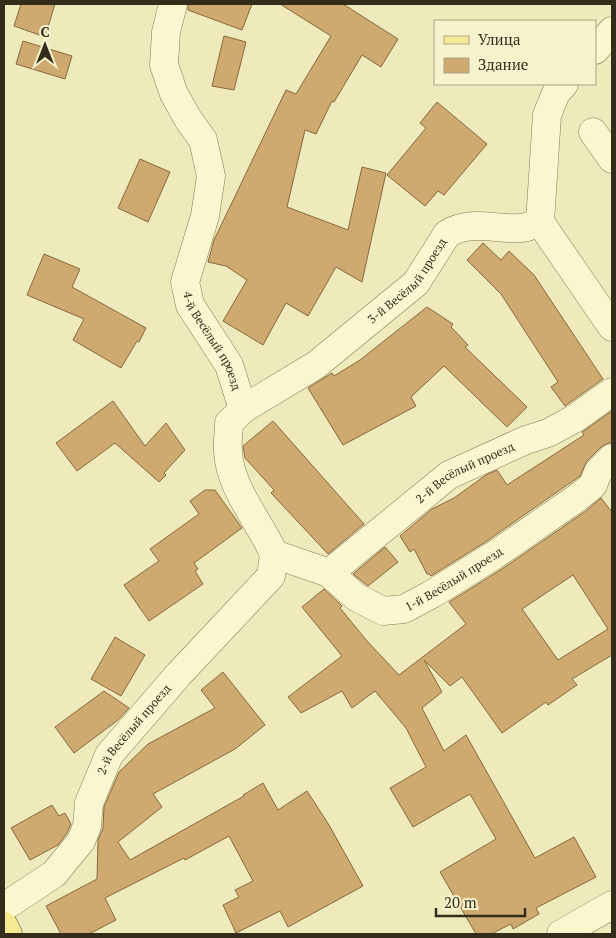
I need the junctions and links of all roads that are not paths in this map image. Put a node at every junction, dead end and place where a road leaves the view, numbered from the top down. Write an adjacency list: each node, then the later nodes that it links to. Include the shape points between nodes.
1 (173, 4): 10 (street, 4-й Весёлый проезд, via 166,32 164,65 174,94 203,140 211,176 205,216 185,282 190,305 229,365)
2 (612, 31): 3 (street)
3 (596, 49)
4 (563, 85): 7 (street, via 547,115)
5 (593, 132): 6 (street)
6 (612, 159)
7 (540, 222): 8 (street); 10 (street, 3-й Весёлый проезд, via 522,228 480,226 454,230 448,234 416,283 316,365)
8 (612, 327)
9 (612, 392): 13 (street, 2-й Весёлый проезд, via 548,433 449,475)
10 (243, 409): 12 (street, via 229,423 228,452 232,472 241,497)
11 (612, 458): 13 (street, 1-й Весёлый проезд, via 598,472 593,485 576,498 493,556 404,609 383,611 356,597)
12 (274, 554): 13 (street, 1-й Весёлый проезд); 15 (street, 2-й Весёлый проезд, via 270,576 109,755 89,804 87,826 81,841 54,874)
13 (329, 573)
14 (612, 905): 18 (street)
15 (4, 907)
16 (4, 926): 17 (main road)
17 (8, 934)
18 (560, 934)

